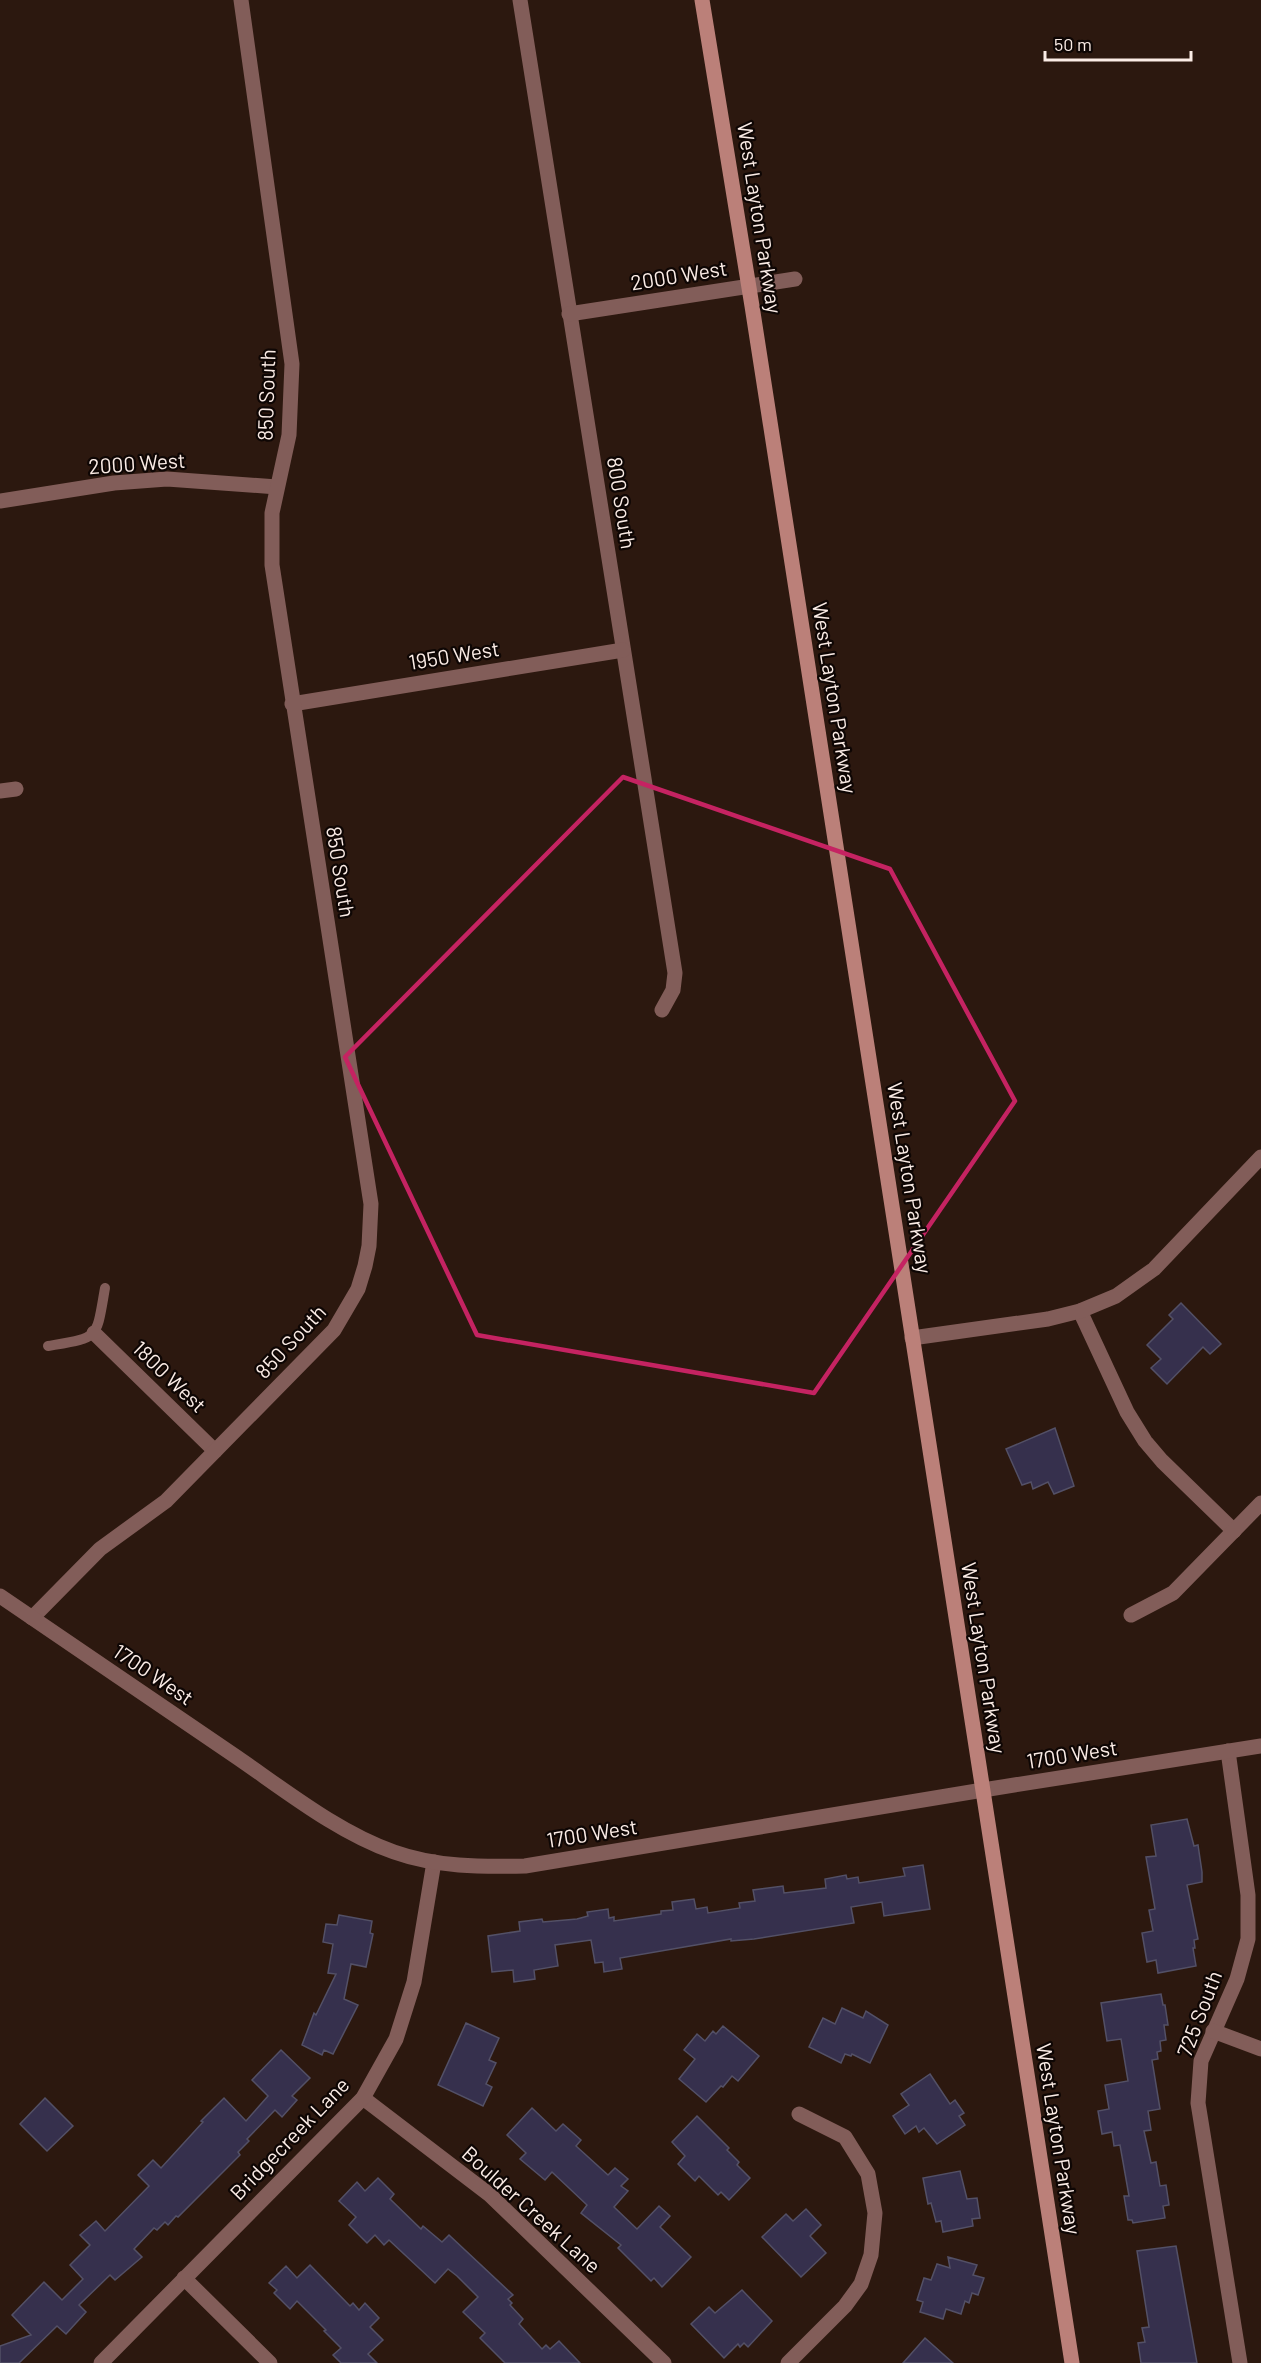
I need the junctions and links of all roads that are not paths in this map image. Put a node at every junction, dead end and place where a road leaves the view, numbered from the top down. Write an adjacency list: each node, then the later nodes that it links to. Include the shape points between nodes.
1 (241, 0): 7 (street, 850 South, via 292,364 289,435)
2 (519, 0): 6 (street, 800 South)
3 (702, 0): 5 (main road, West Layton Parkway)
4 (795, 279): 5 (street, 2000 West)
5 (749, 286): 6 (street, 2000 West); 18 (main road, West Layton Parkway)
6 (569, 314): 9 (street, 800 South)
7 (277, 487): 8 (street, 2000 West, via 167,479); 10 (street, 850 South, via 272,513 272,565)
8 (0, 501)
9 (623, 650): 10 (street, 1950 West); 13 (street, 800 South, via 675,973 673,990)
10 (292, 704): 20 (street, 850 South, via 371,1204 369,1246 358,1289 334,1330)
11 (16, 789): 12 (street)
12 (0, 791)
13 (662, 1010)
14 (1261, 1157): 16 (street, via 1154,1269 1116,1296)
15 (105, 1288): 17 (lane)
16 (1080, 1311): 18 (street); 22 (street, via 1127,1412 1145,1441)
17 (94, 1333): 19 (lane, via 85,1339); 20 (street, 1800 West)
18 (912, 1338): 28 (main road, West Layton Parkway)
19 (48, 1346)
20 (215, 1451): 25 (street, 850 South, via 166,1501 100,1549)
21 (1261, 1503): 22 (street)
22 (1234, 1531): 24 (street, via 1173,1593)
23 (0, 1596): 25 (street, 1700 West)
24 (1131, 1615)
25 (32, 1618): 29 (street, 1700 West, via 334,1821 394,1852)
26 (1261, 1746): 27 (street, 1700 West)
27 (1228, 1751): 28 (street, 1700 West); 30 (street, 725 South, via 1248,1895 1248,1939 1237,1979)
28 (982, 1790): 29 (street, 1700 West, via 525,1866 475,1867); 39 (main road, West Layton Parkway)
29 (434, 1862): 32 (street, Bridgecreek Lane, via 414,1982 396,2039)
30 (1213, 2031): 31 (street); 40 (street, 725 South, via 1201,2061 1198,2103)
31 (1261, 2049)
32 (363, 2097): 34 (street, Bridgecreek Lane); 37 (street, Boulder Creek Lane, via 490,2195)
33 (799, 2114): 38 (street, via 845,2137 868,2174 875,2213 871,2255 861,2284 845,2306)
34 (184, 2278): 35 (street, Bridgecreek Lane); 36 (street)
35 (101, 2363)
36 (270, 2363)
37 (664, 2363)
38 (788, 2363)
39 (1072, 2363)
40 (1240, 2363)

